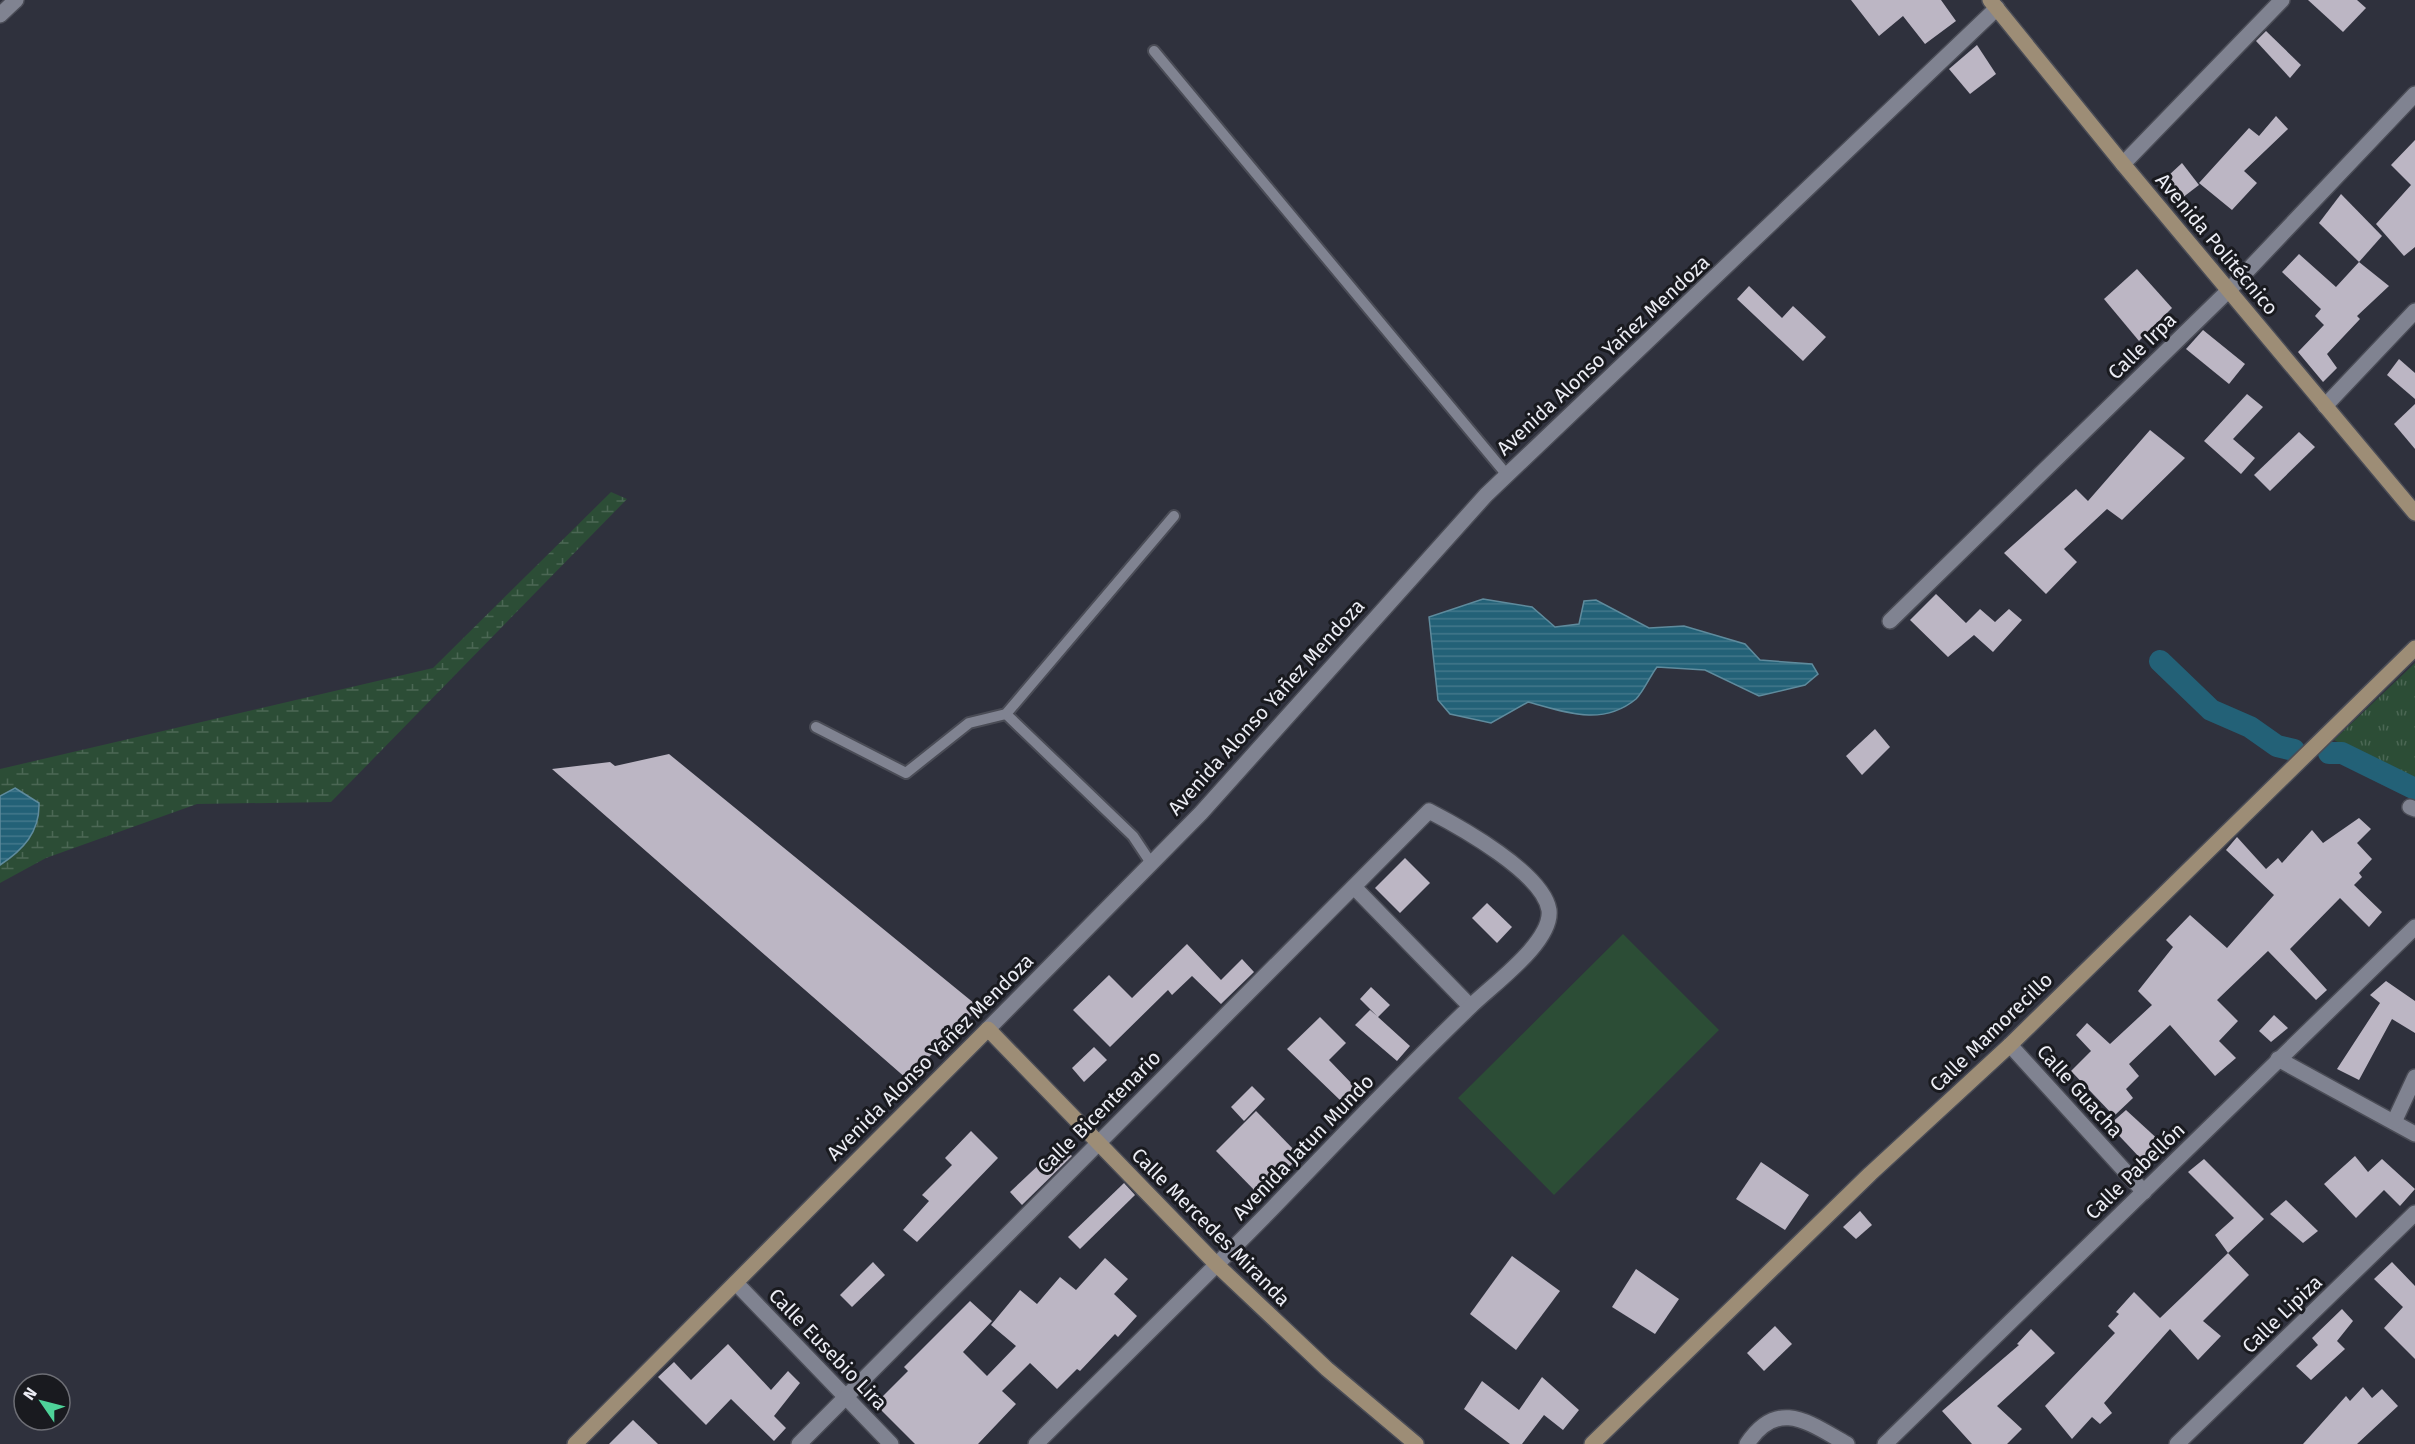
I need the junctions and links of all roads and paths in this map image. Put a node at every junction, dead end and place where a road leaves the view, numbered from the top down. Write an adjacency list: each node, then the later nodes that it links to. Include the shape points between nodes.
1 (16, 0): 4 (street)
2 (2282, 0): 7 (street)
3 (1993, 4): 7 (street, Avenida Politécnico); 11 (street, Avenida Alonso Yañez Mendoza)
4 (0, 15)
5 (1154, 51): 11 (lane)
6 (2415, 94): 8 (street, Calle Irpa)
7 (2123, 164): 8 (street, Avenida Politécnico)
8 (2229, 290): 10 (street, Avenida Politécnico); 14 (street, Calle Irpa)
9 (2415, 311): 10 (street)
10 (2325, 406): 12 (street, Avenida Politécnico)
11 (1507, 475): 18 (street, Avenida Alonso Yañez Mendoza, via 1431,553 1311,692)
12 (2415, 513)
13 (1174, 516): 16 (lane)
14 (1890, 621)
15 (2415, 648): 24 (street, Calle Mamorecillo)
16 (1006, 714): 17 (lane, via 969,723 906,773); 18 (lane, via 1134,836)
17 (816, 727)
18 (1151, 863): 23 (street, Avenida Alonso Yañez Mendoza)
19 (1353, 887): 21 (street, Calle Bicentenario, via 1429,810 1485,841 1523,873 1539,890 1549,909); 22 (street); 29 (street, Calle Bicentenario)
20 (2415, 927): 25 (street, Calle Pabellón)
21 (1547, 929): 22 (street, Avenida Jatun Mundo)
22 (1470, 1006): 32 (street, Avenida Jatun Mundo)
23 (988, 1029): 29 (street, Calle Mercedes Miranda); 33 (street, Avenida Alonso Yañez Mendoza)
24 (2010, 1045): 30 (street, Calle Guacha); 40 (street, Calle Mamorecillo, via 1870,1174)
25 (2278, 1059): 27 (street); 30 (street, Calle Pabellón)
26 (2415, 1077): 27 (street)
27 (2394, 1122): 28 (street)
28 (2415, 1134)
29 (1097, 1143): 32 (street, Calle Mercedes Miranda); 34 (street, Calle Bicentenario)
30 (2144, 1192): 43 (street, Calle Pabellón)
31 (2415, 1214): 44 (street, Calle Lipiza)
32 (1216, 1265): 38 (street, Avenida Jatun Mundo); 39 (street, Calle Mercedes Miranda, via 1327,1369)
33 (736, 1283): 34 (street, Calle Eusebio Lira); 35 (street, Avenida Alonso Yañez Mendoza)
34 (846, 1397): 36 (street, Calle Bicentenario); 37 (street, Calle Eusebio Lira)
35 (575, 1444)
36 (799, 1444)
37 (891, 1444)
38 (1036, 1444)
39 (1416, 1444)
40 (1592, 1444)
41 (1747, 1444): 42 (street, via 1758,1428 1772,1419 1788,1416)
42 (1847, 1444)
43 (1885, 1444)
44 (2177, 1444)

